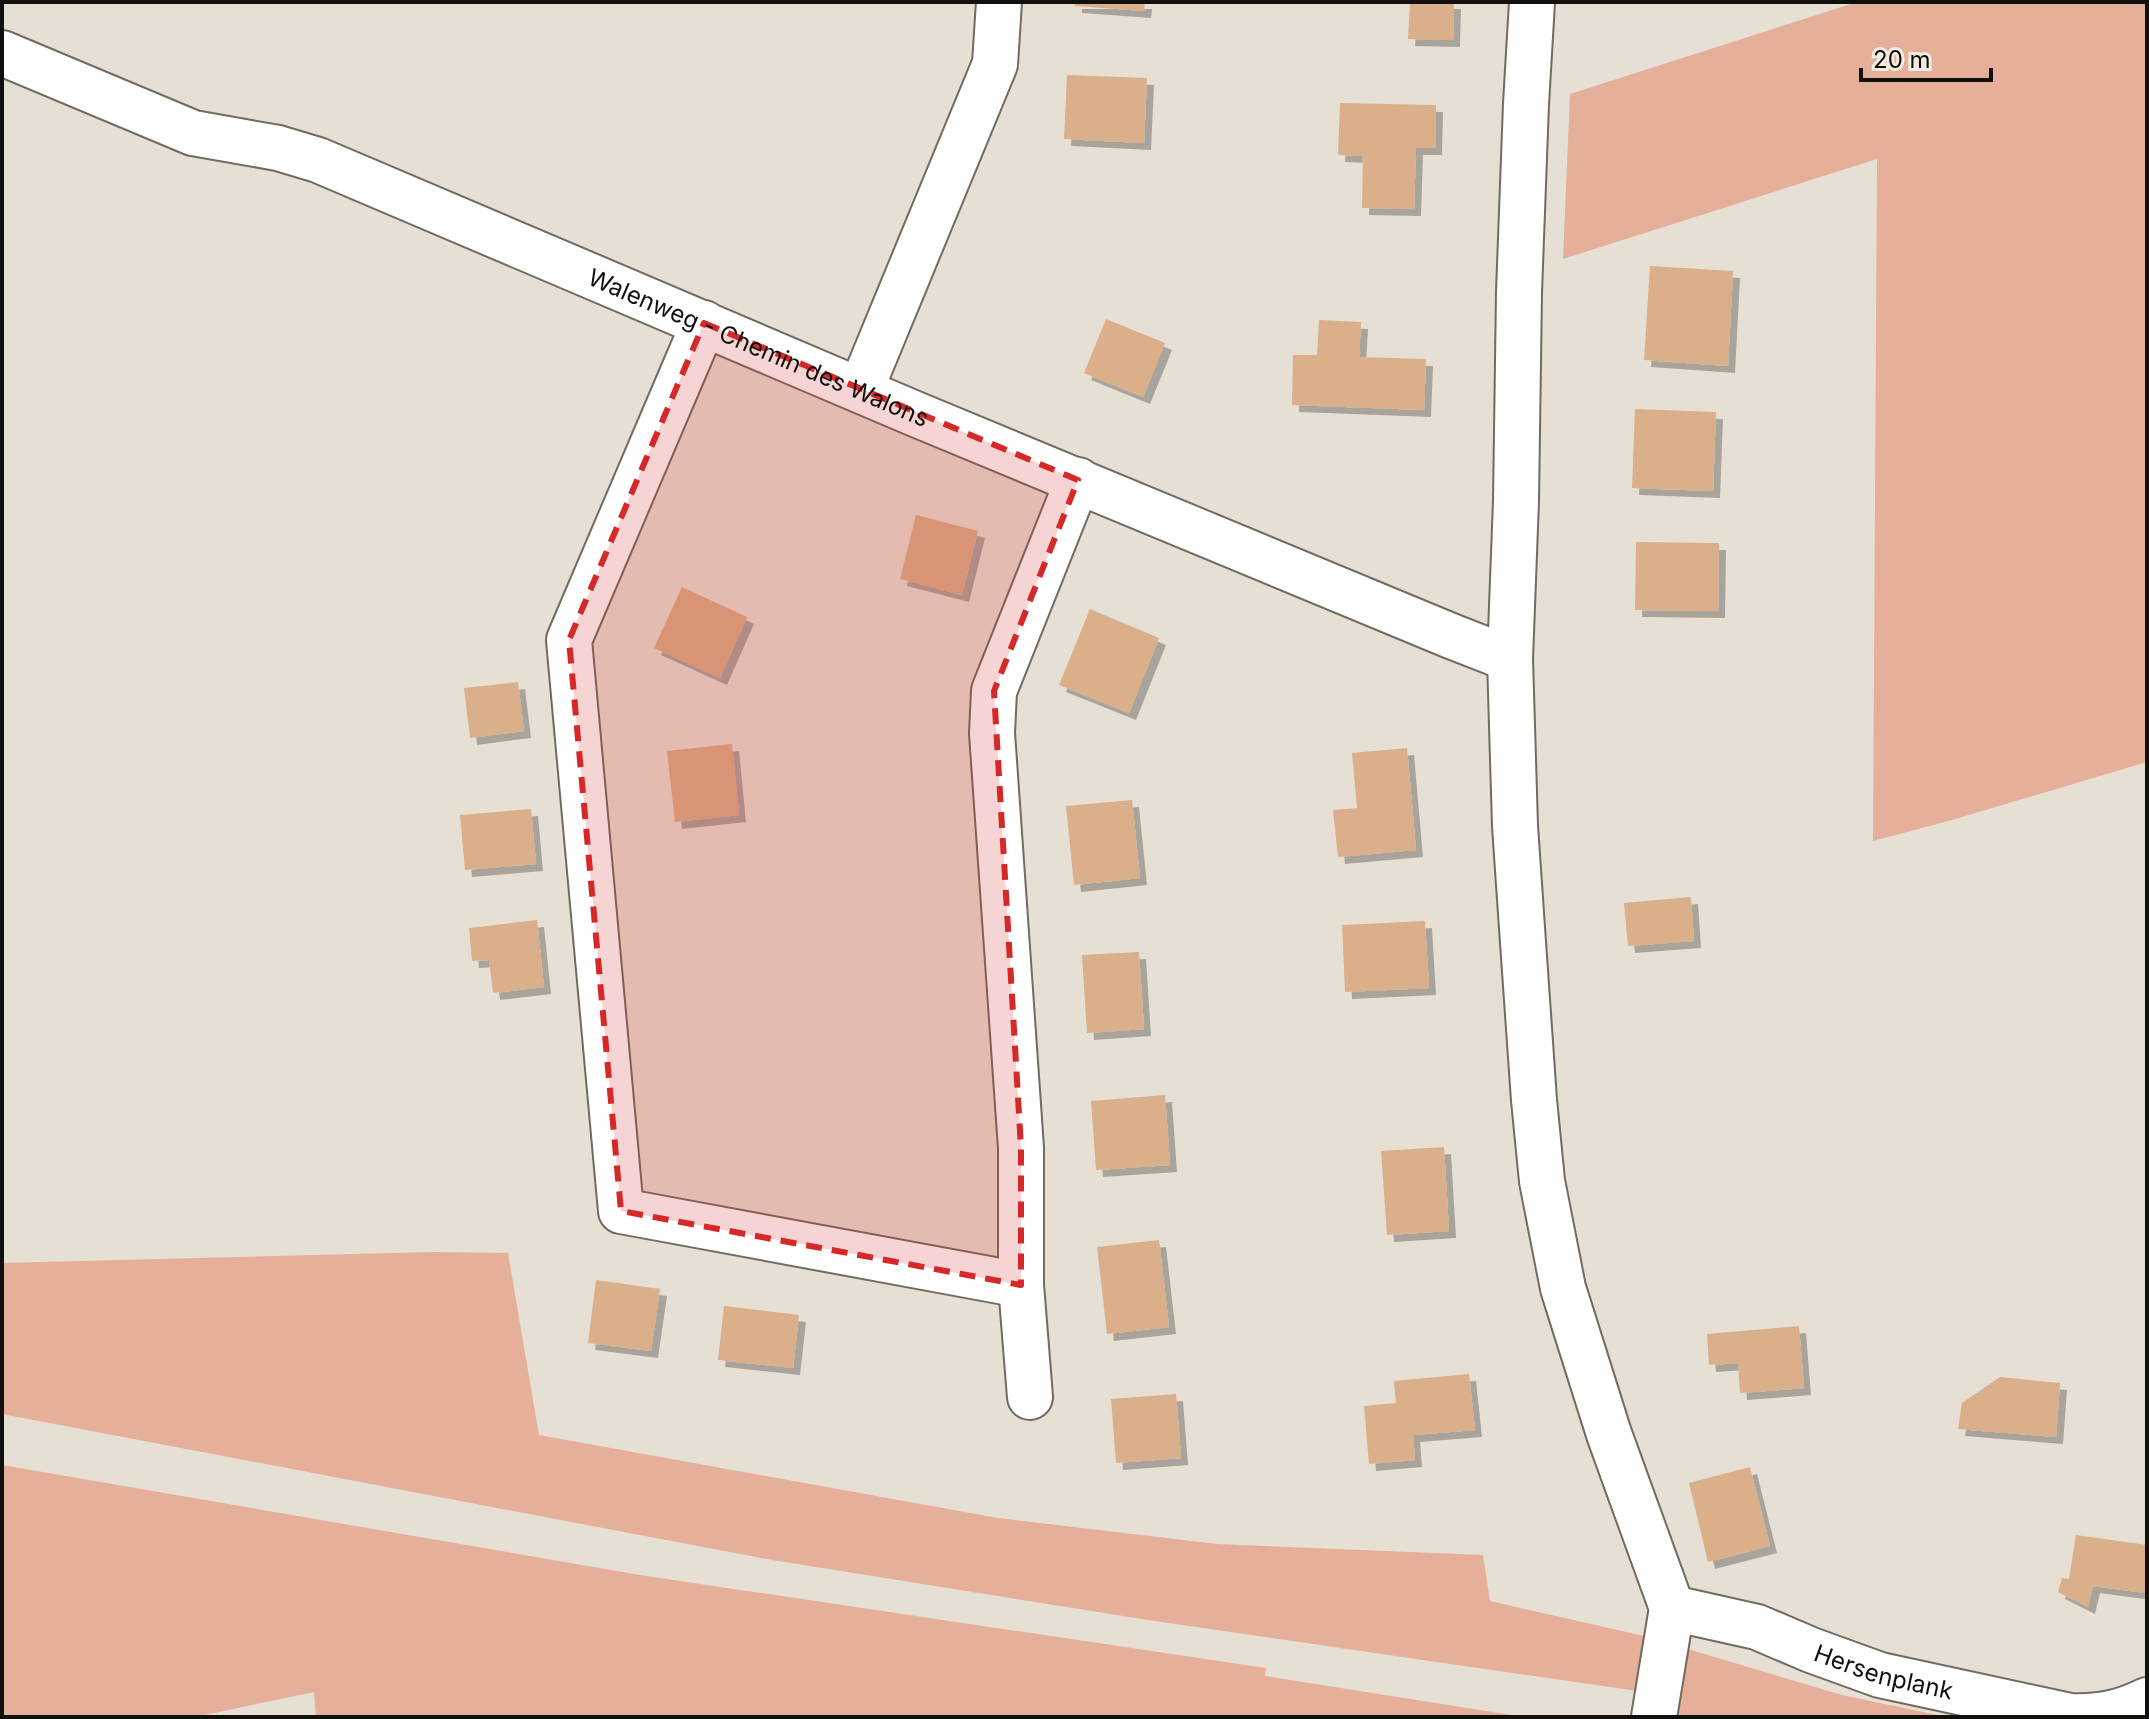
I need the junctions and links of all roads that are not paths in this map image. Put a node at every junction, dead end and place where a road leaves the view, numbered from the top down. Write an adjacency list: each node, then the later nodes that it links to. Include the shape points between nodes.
1 (999, 2): 5 (street, via 995,64)
2 (1532, 2): 7 (street)
3 (2, 53): 4 (street, Walenweg - Chemin des Walons, via 193,133 318,160)
4 (704, 323): 5 (street, Walenweg - Chemin des Walons); 8 (street, via 569,640 621,1211)
5 (861, 389): 6 (street, Walenweg - Chemin des Walons)
6 (1078, 480): 7 (street, Walenweg - Chemin des Walons); 8 (street, via 994,691 992,733 1021,1148)
7 (1510, 659): 10 (street, via 1515,826 1542,1181 1563,1288)
8 (1021, 1285): 9 (street)
9 (1030, 1397)
10 (1672, 1608): 11 (street, Hersenplank, via 1757,1627 1880,1675 2070,1716 2113,1714); 12 (street)
11 (2147, 1700)
12 (1654, 1717)

